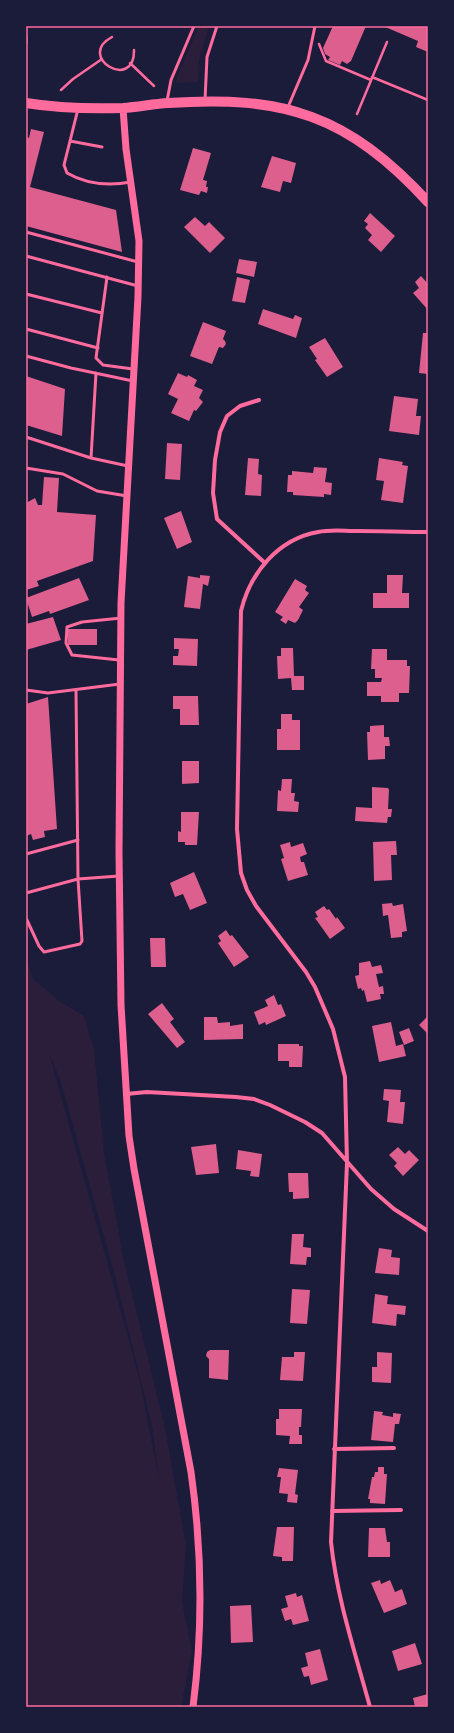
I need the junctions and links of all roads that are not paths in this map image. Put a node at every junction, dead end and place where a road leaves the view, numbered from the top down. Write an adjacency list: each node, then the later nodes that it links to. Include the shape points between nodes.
1 (194, 26): 8 (lane, via 171,80)
2 (217, 26): 6 (lane, via 208,57)
3 (314, 28): 11 (lane, via 308,60)
4 (26, 36): 5 (lane)
5 (26, 43)
6 (205, 102): 8 (main road); 11 (main road, via 246,103)
7 (26, 103): 9 (main road, via 47,107)
8 (166, 104): 10 (main road)
9 (78, 107): 10 (main road); 12 (lane)
10 (123, 108): 14 (street)
11 (288, 109): 15 (main road, via 328,123 368,146 391,164)
12 (70, 141): 13 (lane); 14 (lane, via 64,165 67,173 77,179 114,185)
13 (102, 147)
14 (131, 182): 18 (street, via 139,241)
15 (428, 202)
16 (26, 232): 18 (lane)
17 (26, 256): 19 (lane)
18 (139, 262): 20 (street)
19 (107, 278): 20 (lane); 22 (lane)
20 (138, 286): 26 (street)
21 (26, 294): 22 (lane)
22 (102, 313): 24 (lane)
23 (26, 329): 24 (lane)
24 (98, 348): 26 (lane, via 96,358 102,365)
25 (26, 356): 27 (lane)
26 (134, 369): 28 (street)
27 (96, 373): 28 (lane); 31 (lane)
28 (133, 381): 32 (street)
29 (259, 400): 36 (street, via 240,406 227,416 220,432 213,493 217,519)
30 (26, 437): 31 (lane)
31 (91, 458): 32 (lane)
32 (128, 466): 34 (street)
33 (26, 468): 34 (lane, via 63,474 97,491)
34 (127, 496): 37 (street)
35 (428, 532): 36 (street, via 327,530 292,541)
36 (265, 563): 49 (street, via 251,583 241,611 237,829 241,873 256,906 306,972 333,1029 345,1077)
37 (121, 618): 38 (street); 38 (lane, via 82,622 67,627 66,643 72,655)
38 (120, 660): 39 (street)
39 (120, 684): 41 (lane); 44 (street)
40 (26, 690): 41 (lane, via 48,693)
41 (76, 690): 42 (lane)
42 (78, 840): 43 (lane); 45 (lane)
43 (26, 854)
44 (119, 876): 45 (lane); 48 (street, via 121,1005)
45 (78, 879): 46 (lane); 47 (lane, via 82,937 80,944 44,952)
46 (26, 893)
47 (26, 918)
48 (126, 1094): 49 (street, via 147,1092 254,1099 292,1115 316,1130 332,1143); 55 (street, via 134,1169 197,1514 199,1642)
49 (347, 1163): 50 (street, via 394,1209); 52 (street)
50 (428, 1231)
51 (394, 1448): 52 (street)
52 (334, 1449): 54 (street)
53 (401, 1510): 54 (street)
54 (332, 1511): 56 (street, via 334,1574)
55 (193, 1707)
56 (370, 1707)

